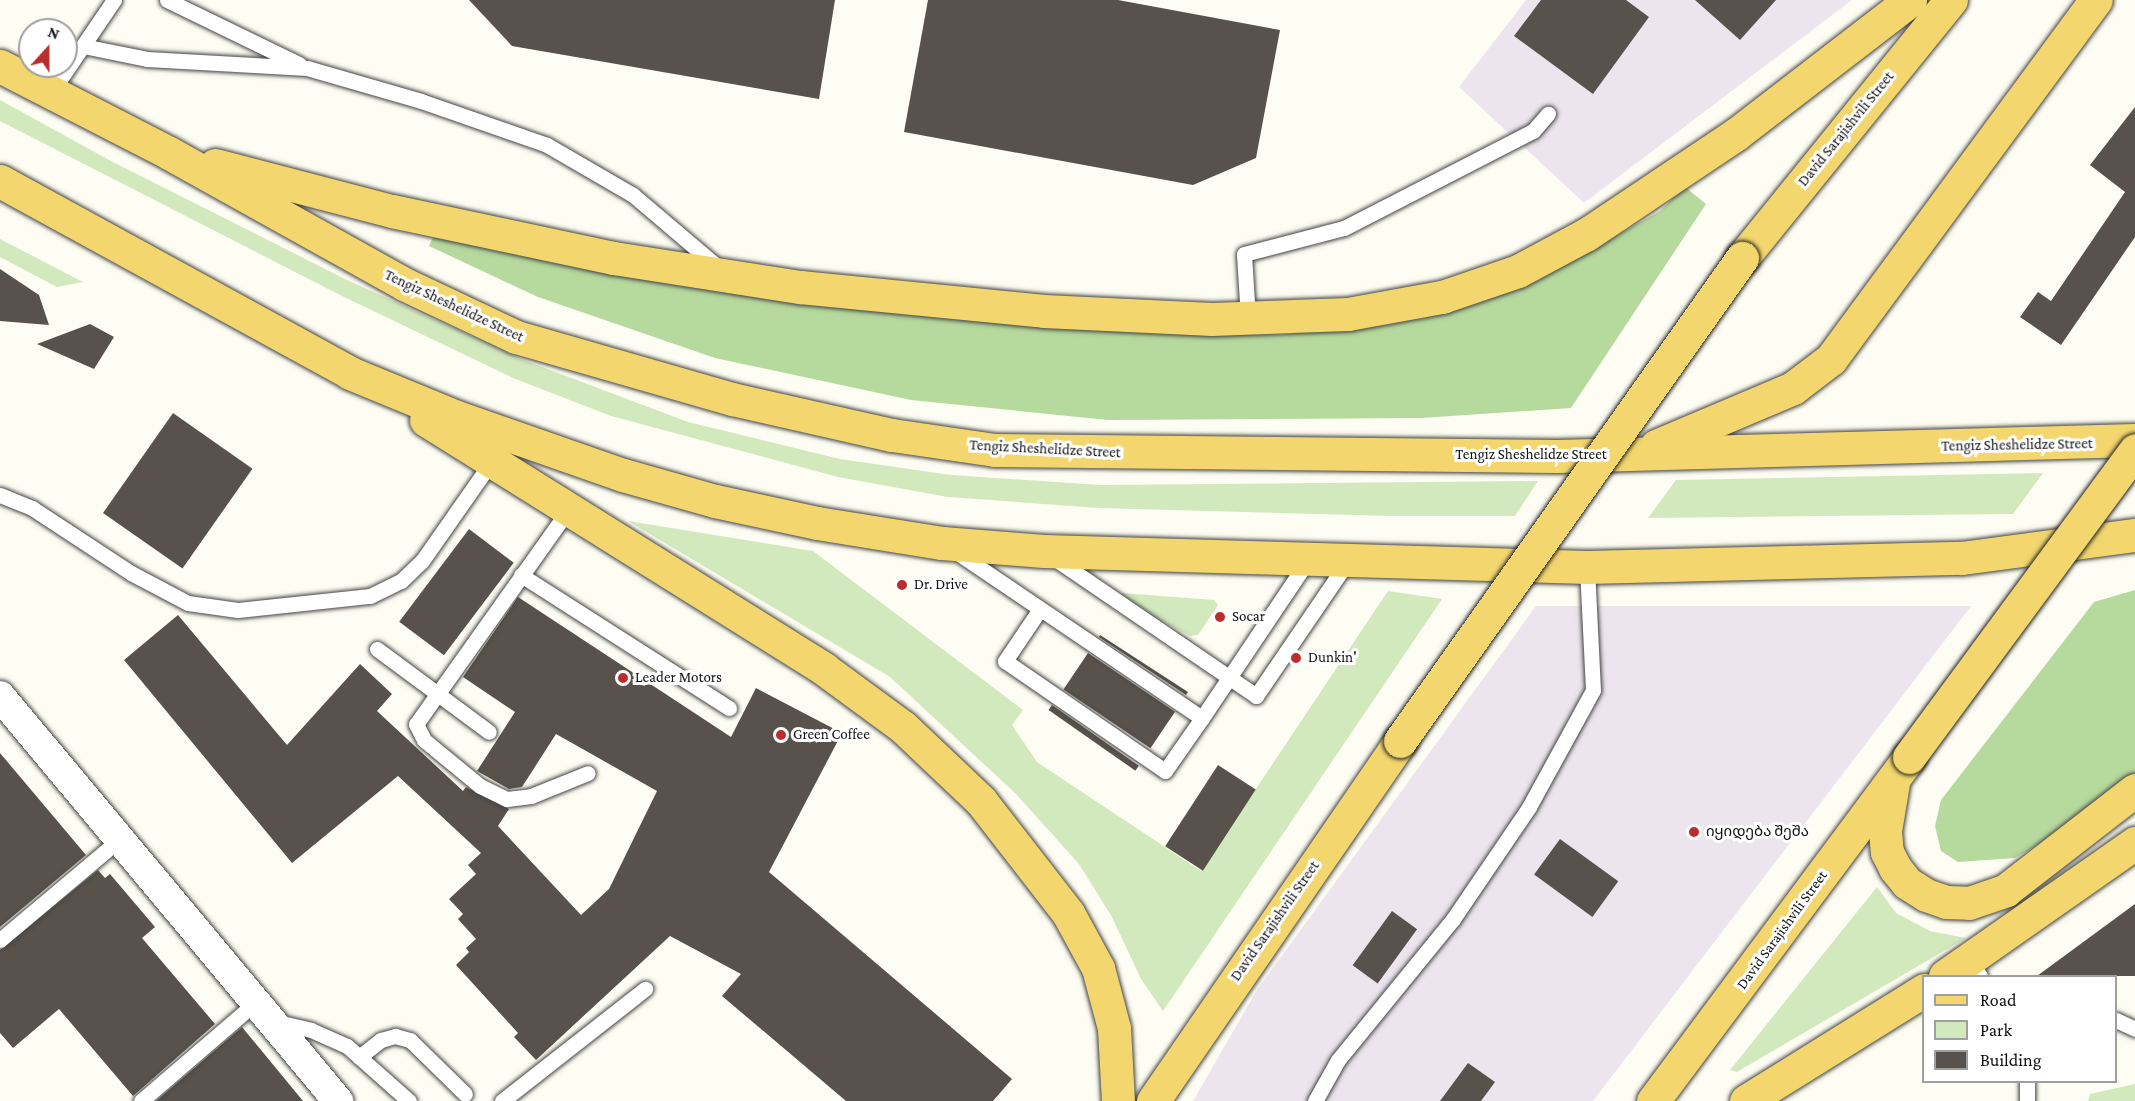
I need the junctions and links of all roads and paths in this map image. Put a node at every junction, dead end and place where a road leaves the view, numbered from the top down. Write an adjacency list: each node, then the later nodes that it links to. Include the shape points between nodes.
1 (114, 0): 6 (lane)
2 (167, 0): 8 (lane)
3 (1910, 0): 14 (main road, via 1860,42 1677,175 1587,234 1518,271 1442,297 1348,314)
4 (1951, 0): 57 (main road, David Sarajishvili Street, bridge, via 1742,258 1400,741)
5 (2096, 0): 18 (main road, via 1831,359 1793,388 1752,408)
6 (83, 46): 8 (lane, via 147,58); 9 (lane)
7 (0, 66): 9 (main road, Tengiz Sheshelidze Street)
8 (307, 68): 13 (lane, via 422,101 547,145 633,195)
9 (50, 94): 11 (main road, Tengiz Sheshelidze Street)
10 (1548, 114): 14 (lane, via 1533,131 1344,228 1244,254)
11 (169, 153): 13 (main road, via 392,211 614,258); 18 (main road, Tengiz Sheshelidze Street, via 404,285 516,337 732,399 892,435 1006,450)
12 (0, 181): 15 (main road)
13 (729, 276): 14 (main road, via 800,287 1044,311)
14 (1248, 318)
15 (350, 374): 19 (main road); 23 (main road, via 457,417 635,478 817,522)
16 (2135, 440): 18 (main road, Tengiz Sheshelidze Street)
17 (2135, 450): 37 (main road, David Sarajishvili Street, bridge)
18 (1633, 455)
19 (492, 461): 20 (lane, via 422,561 401,581 370,596 238,610 188,603 131,573 32,508); 21 (main road)
20 (0, 495)
21 (569, 509): 28 (lane); 56 (main road, via 824,669 903,727 981,801 1068,913 1098,968 1114,1028)
22 (2135, 535): 27 (main road, via 1962,558)
23 (942, 543): 24 (main road); 29 (lane)
24 (1044, 551): 25 (main road); 31 (lane)
25 (1308, 560): 26 (main road); 31 (lane)
26 (1348, 561): 27 (main road); 31 (lane, via 1256,696)
27 (1587, 567): 58 (lane, via 1593,690 1529,807 1453,919 1338,1060)
28 (521, 575): 32 (lane); 34 (lane)
29 (1040, 609): 35 (lane); 35 (lane, via 1005,661 1165,771)
30 (377, 649): 32 (lane)
31 (1230, 678): 35 (lane)
32 (437, 693): 36 (lane); 38 (lane, via 416,724 417,732 480,786 507,799 531,796)
33 (0, 696): 40 (street)
34 (729, 708)
35 (1202, 718)
36 (489, 732)
37 (1902, 765): 39 (main road, via 1887,809 1887,852 1907,883 1946,902 1969,903 2006,890); 59 (main road, David Sarajishvili Street)
38 (588, 773)
39 (2135, 790)
40 (120, 840): 42 (lane); 46 (street)
41 (2135, 843): 43 (main road)
42 (0, 940)
43 (1965, 971)
44 (645, 989): 55 (lane)
45 (1922, 991): 60 (main road)
46 (263, 1011): 49 (lane, via 347,1046); 52 (lane); 53 (street)
47 (2117, 1021): 48 (lane)
48 (2135, 1029)
49 (359, 1057): 51 (lane, via 381,1040 395,1036 410,1040); 54 (lane)
50 (2027, 1083): 61 (lane)
51 (465, 1094)
52 (141, 1101)
53 (339, 1101)
54 (409, 1101)
55 (502, 1101)
56 (1118, 1101)
57 (1153, 1101)
58 (1315, 1101)
59 (1653, 1101)
60 (1746, 1101)
61 (2027, 1101)

